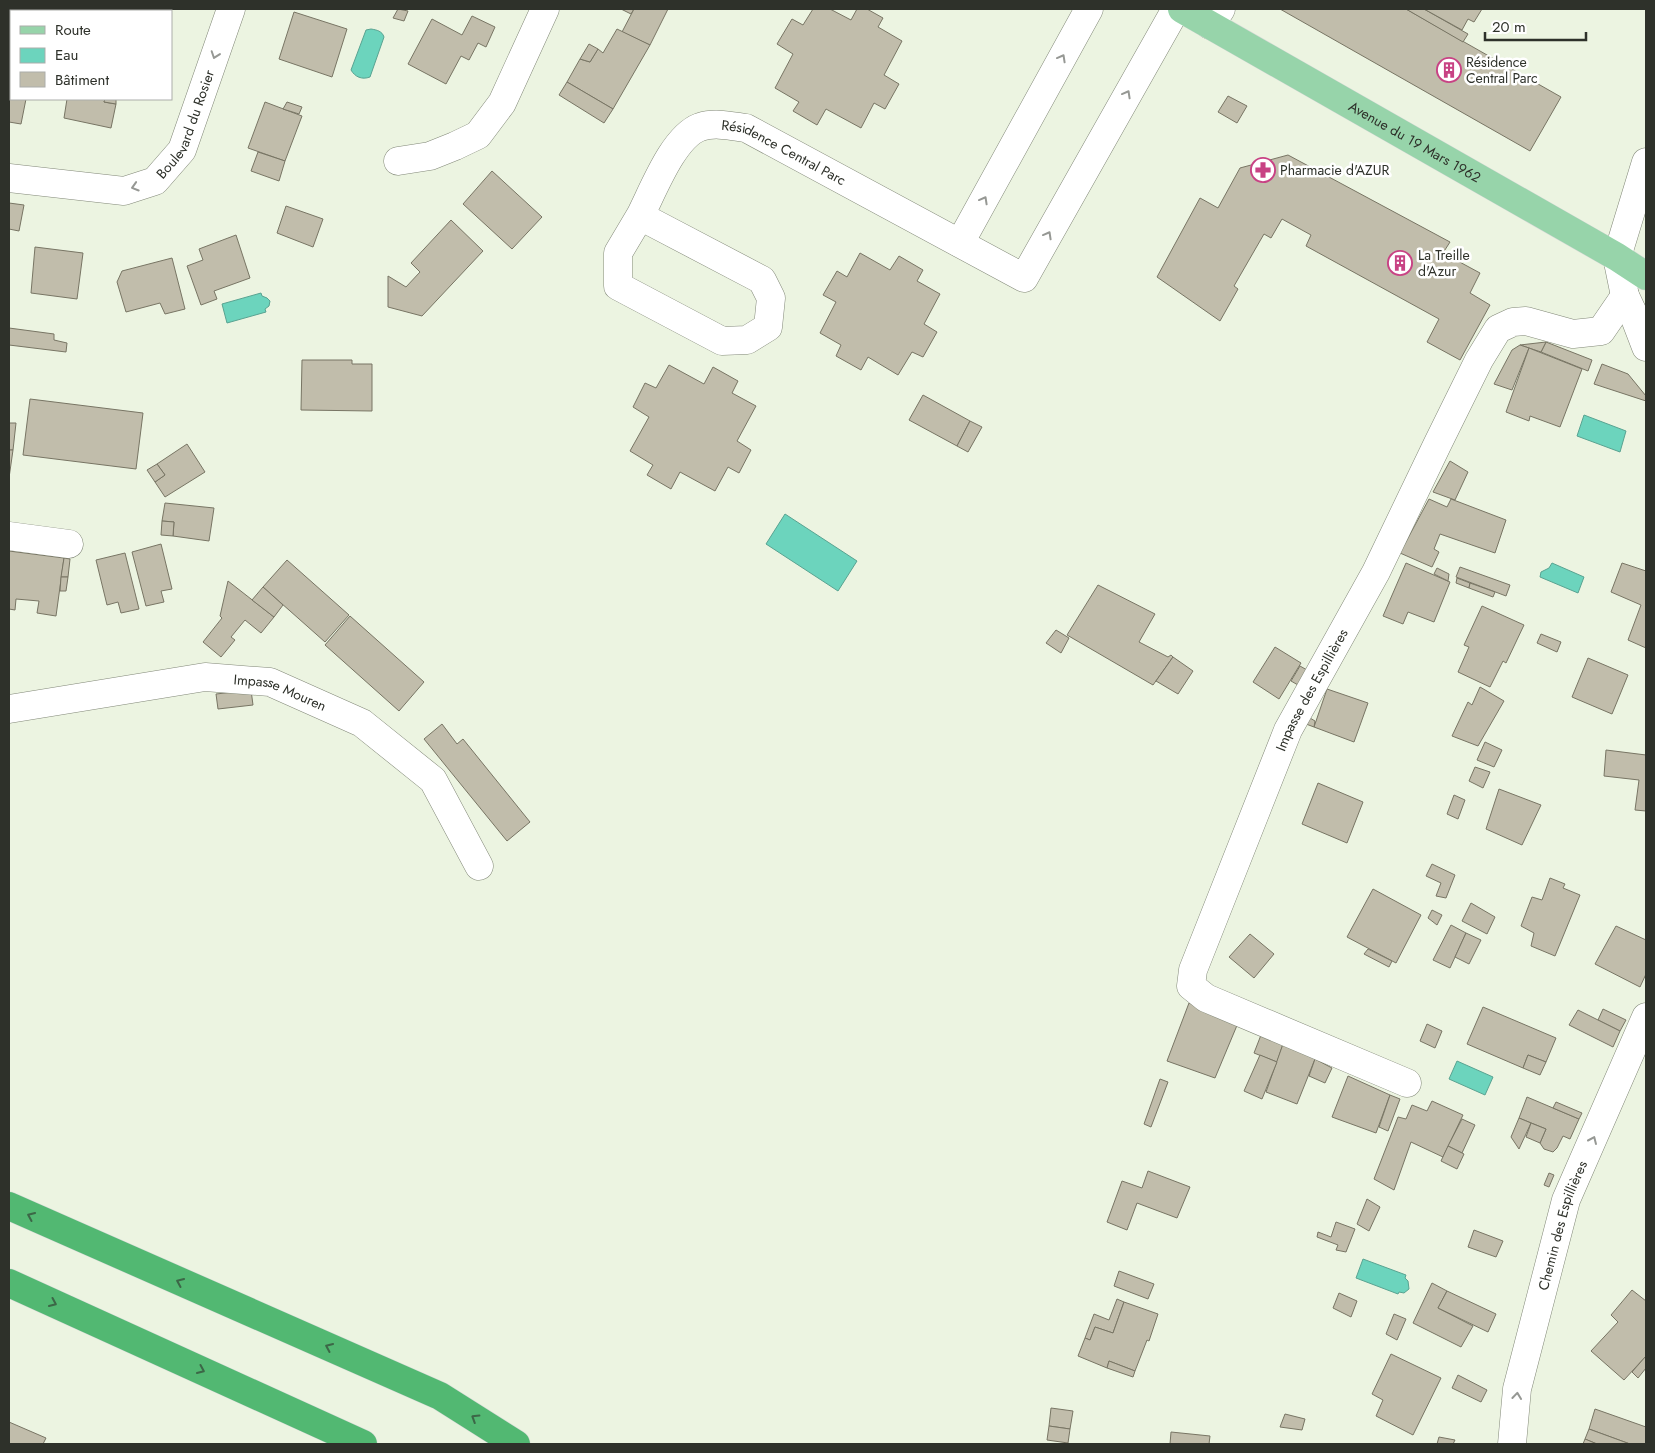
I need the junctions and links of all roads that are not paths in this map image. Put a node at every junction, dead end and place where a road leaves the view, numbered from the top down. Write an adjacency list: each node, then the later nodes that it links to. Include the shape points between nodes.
1 (231, 9): 9 (street, Boulevard du Rosier, one-way to 9, via 182,150 155,181 124,191)
2 (545, 9): 7 (street, via 502,103 478,135 430,156)
3 (1088, 9): 11 (street, one-way to 3)
4 (1176, 9): 11 (street, Résidence Central Parc, one-way to 4, via 1024,278)
5 (1182, 9): 6 (main road, Avenue du 19 Mars 1962)
6 (1216, 17): 12 (main road, Avenue du 19 Mars 1962)
7 (398, 161)
8 (1646, 162): 12 (street)
9 (9, 178)
10 (640, 216): 10 (street, Résidence Central Parc, via 618,253 618,286 722,341 747,340 768,327 771,298 762,280); 11 (street, Résidence Central Parc, via 672,152 684,137 699,128 721,124 746,128)
11 (960, 243)
12 (1617, 257): 13 (main road, Avenue du 19 Mars 1962); 14 (street)
13 (1646, 276)
14 (1624, 296): 15 (street); 21 (street, Impasse des Espillières, via 1601,331 1573,334 1526,320 1512,322 1498,330 1436,445 1376,572 1288,730 1193,970 1191,986 1206,998)
15 (1646, 347)
16 (9, 536): 17 (street)
17 (69, 544)
18 (9, 709): 19 (street, Impasse Mouren, via 205,677 270,682 362,723 433,780)
19 (479, 866)
20 (1646, 1017): 26 (street, Chemin des Espillières, one-way to 20, via 1517,1389 1566,1200)
21 (1407, 1084)
22 (9, 1206): 25 (highway, one-way to 22, via 440,1396)
23 (9, 1283): 24 (highway, one-way to 24)
24 (363, 1444)
25 (516, 1444)
26 (1512, 1444)

